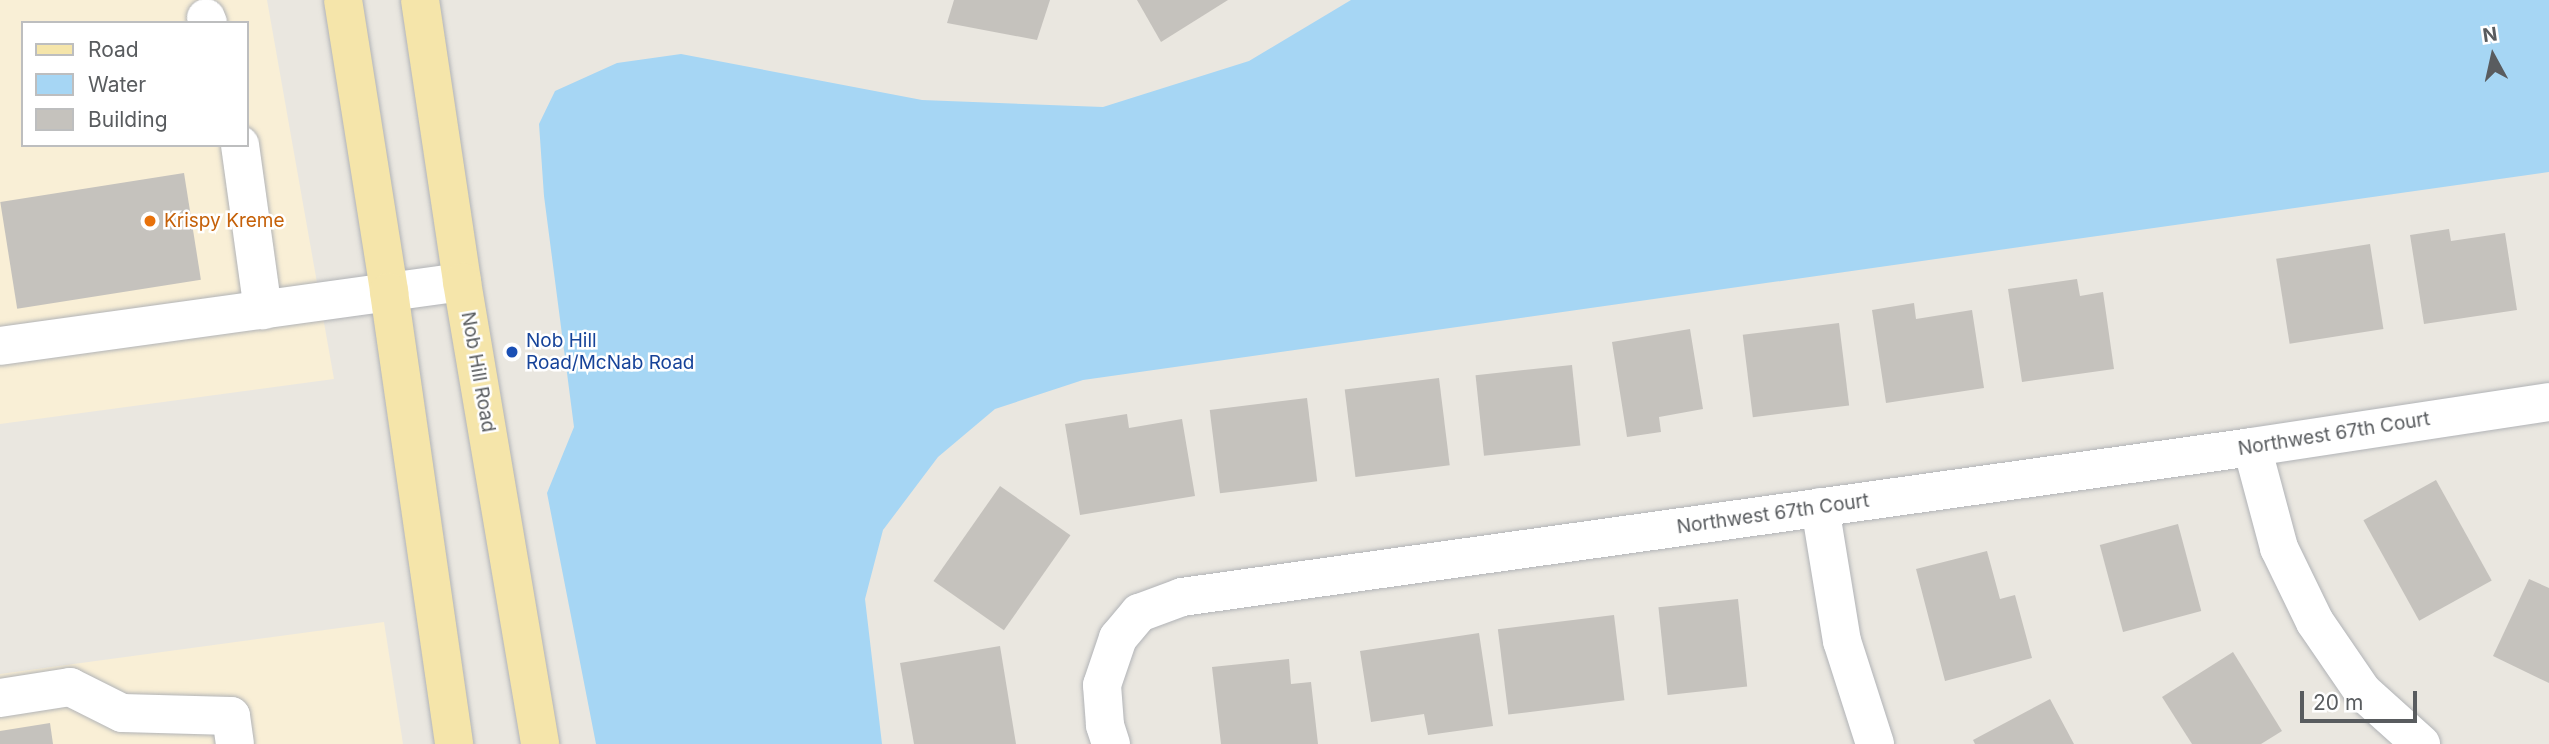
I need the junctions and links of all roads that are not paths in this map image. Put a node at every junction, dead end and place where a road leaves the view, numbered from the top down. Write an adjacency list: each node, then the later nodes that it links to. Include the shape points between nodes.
1 (343, 0): 5 (main road)
2 (420, 0): 4 (main road, Nob Hill Road)
3 (240, 147): 6 (street)
4 (462, 282): 5 (street); 15 (main road, Nob Hill Road)
5 (389, 292): 6 (street); 14 (main road)
6 (263, 310): 7 (street)
7 (0, 346)
8 (2549, 401): 9 (street, Northwest 67th Court)
9 (2252, 447): 10 (street, Northwest 67th Court); 18 (street, via 2279,548 2315,622 2363,692)
10 (1820, 508): 16 (street, Northwest 67th Court, via 1182,597 1139,613 1118,638 1102,685); 17 (street, via 1842,641)
11 (0, 698): 12 (street, via 70,687)
12 (125, 729): 13 (street, via 231,716)
13 (235, 744)
14 (454, 744)
15 (540, 744)
16 (1111, 744)
17 (1875, 744)
18 (2421, 744)

